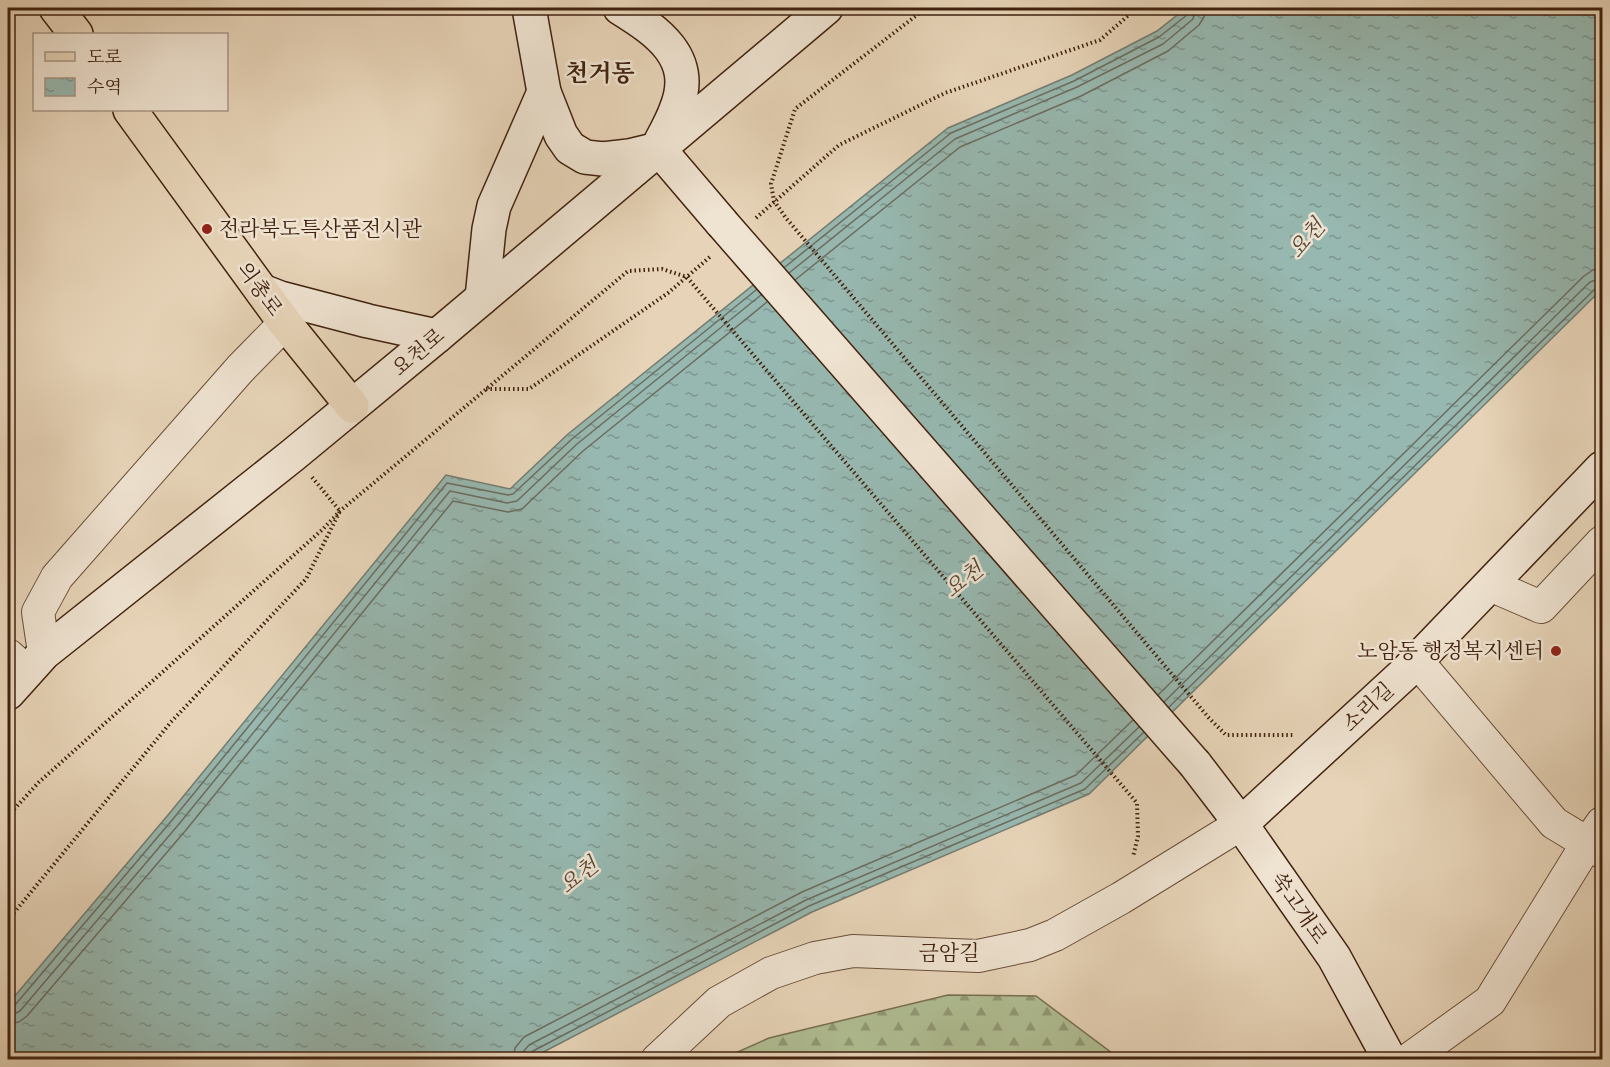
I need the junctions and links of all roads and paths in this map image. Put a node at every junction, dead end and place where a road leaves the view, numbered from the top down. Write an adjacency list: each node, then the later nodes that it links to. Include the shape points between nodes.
1 (56, 8): 7 (main road)
2 (529, 8): 8 (street)
3 (620, 8): 10 (street, via 663,39 680,64 678,105)
4 (826, 8): 10 (street, 요천로)
5 (926, 8): 11 (path, via 795,110 771,184)
6 (1137, 8): 11 (path, via 1100,40 945,93 839,145)
7 (75, 33)
8 (544, 92): 10 (street, via 561,135 570,148 585,157 629,156); 16 (street, via 494,206)
9 (131, 111): 15 (main road, 의총로)
10 (658, 148): 12 (street); 16 (street, 요천로)
11 (774, 201): 12 (path); 28 (path, via 1226,735)
12 (735, 224): 30 (street, 쑥고개로, bridge, via 1196,764)
13 (713, 255): 14 (path)
14 (687, 277): 19 (path, via 529,389); 19 (path, via 662,268 628,271); 32 (path, via 1137,803 1138,836)
15 (262, 291): 17 (main road, 의총로); 18 (street)
16 (482, 298): 18 (street, 요천로)
17 (285, 323): 20 (main road, 의총로); 27 (street, via 57,577 38,612)
18 (437, 336): 20 (street, 요천로)
19 (486, 389): 23 (path)
20 (352, 406): 21 (street, 요천로)
21 (293, 455): 23 (path); 27 (street, 요천로)
22 (1602, 468): 25 (street, 소리길)
23 (340, 511): 29 (path, via 39,782); 33 (path, via 306,579 171,722)
24 (1602, 542): 25 (street, via 1541,608)
25 (1490, 585): 26 (street, 소리길)
26 (1417, 661): 28 (street, 소리길); 31 (street, via 1554,823)
27 (21, 668)
28 (1337, 735): 30 (street, 소리길)
29 (8, 816)
30 (1241, 824): 32 (street, 금암길); 35 (street, 쑥고개로, via 1334,957)
31 (1597, 839): 36 (street, via 1490,1001)
32 (1121, 898): 34 (street, 금암길, via 1030,945 978,956 853,951 815,958 771,973 719,1002)
33 (8, 920)
34 (657, 1059)
35 (1390, 1059)
36 (1408, 1059)

